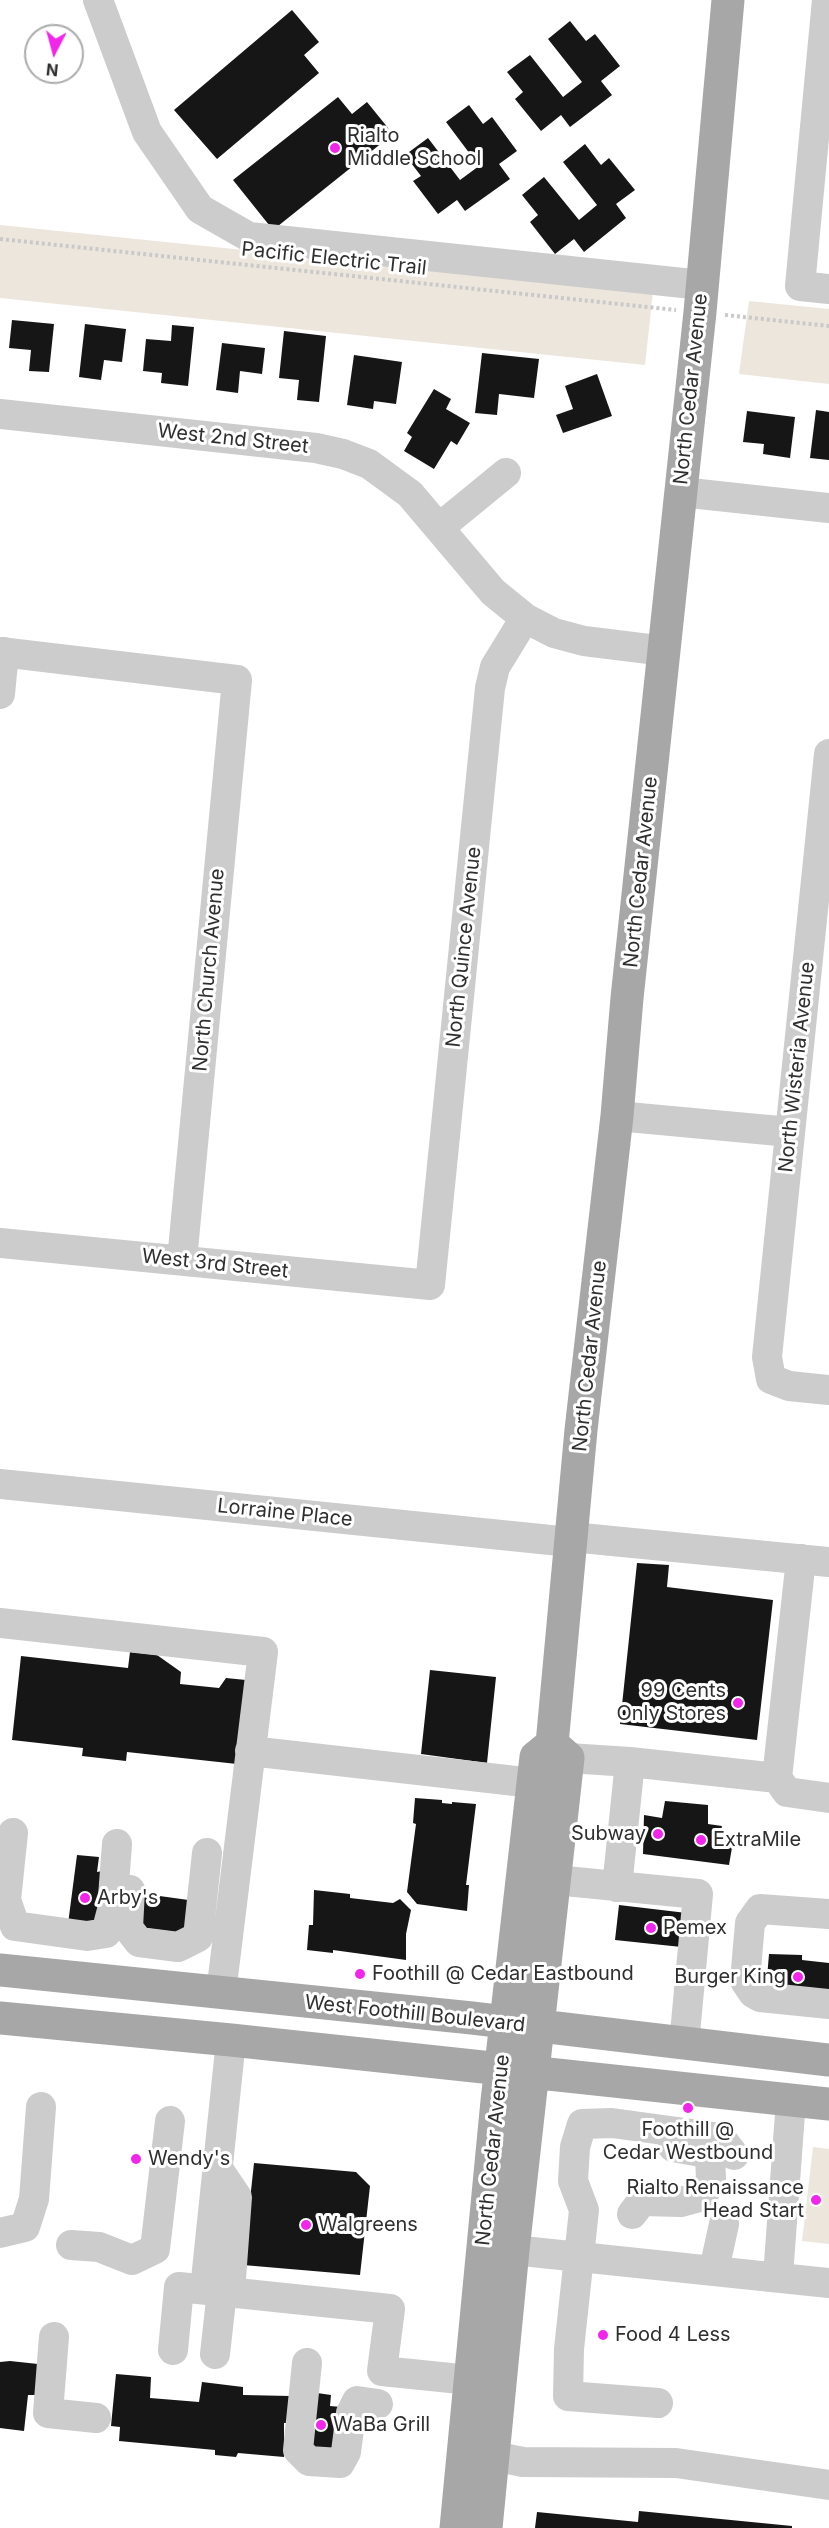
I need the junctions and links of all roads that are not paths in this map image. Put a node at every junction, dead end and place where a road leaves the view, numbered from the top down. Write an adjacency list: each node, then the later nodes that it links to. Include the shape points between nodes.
1 (98, 0): 4 (street, via 147,132 200,209 249,237)
2 (728, 0): 4 (main road, North Cedar Avenue)
3 (827, 0): 5 (street, via 800,286)
4 (702, 285): 8 (main road, North Cedar Avenue)
5 (829, 289)
6 (0, 414): 10 (street, West 2nd Street, via 344,454 388,477)
7 (506, 473): 10 (street)
8 (681, 492): 9 (street); 12 (main road, North Cedar Avenue)
9 (829, 508)
10 (440, 527): 11 (street, West 2nd Street, via 494,592)
11 (525, 618): 12 (street, West 2nd Street, via 554,633 584,641); 20 (street, North Quince Avenue, via 495,666 490,688)
12 (664, 651): 16 (main road, North Cedar Avenue)
13 (2, 652): 14 (street); 19 (street, North Church Avenue, via 237,680)
14 (0, 694)
15 (829, 754): 17 (street, North Wisteria Avenue)
16 (617, 1116): 17 (street); 23 (main road, North Cedar Avenue)
17 (790, 1132): 21 (street, North Wisteria Avenue, via 767,1357 771,1379 789,1386)
18 (0, 1243): 19 (street, West 3rd Street)
19 (182, 1260): 20 (street, West 3rd Street)
20 (430, 1285)
21 (829, 1390)
22 (0, 1484): 23 (street, Lorraine Place)
23 (570, 1540): 24 (street, Lorraine Place); 27 (main road, North Cedar Avenue)
24 (815, 1561): 29 (street)
25 (0, 1623): 26 (street, via 263,1652)
26 (250, 1751): 30 (street); 40 (street)
27 (560, 1751): 28 (street); 30 (main road, North Cedar Avenue, via 536,1757); 34 (main road, North Cedar Avenue)
28 (630, 1762): 29 (street); 35 (street)
29 (777, 1778): 31 (street, via 787,1792)
30 (532, 1783): 43 (main road, North Cedar Avenue)
31 (829, 1798)
32 (13, 1833): 33 (street, via 6,1900 15,1926 87,1936 106,1933 125,1845 128,1928 139,1942 178,1947 198,1937)
33 (207, 1853)
34 (555, 1880): 35 (street); 44 (main road, North Cedar Avenue)
35 (617, 1887): 46 (street, via 698,1894)
36 (829, 1914): 41 (street, via 760,1910 750,1923 745,1981 760,1997)
37 (0, 1970): 38 (main road, West Foothill Boulevard)
38 (130, 1984): 39 (main road, via 77,2001); 40 (main road, West Foothill Boulevard)
39 (0, 1993)
40 (221, 1993): 43 (main road, West Foothill Boulevard)
41 (829, 2004)
42 (0, 2018): 45 (main road)
43 (507, 2024): 44 (main road, West Foothill Boulevard); 48 (main road, North Cedar Avenue)
44 (539, 2027): 46 (main road, West Foothill Boulevard); 49 (main road, North Cedar Avenue)
45 (231, 2040): 48 (main road); 65 (street, via 218,2169 237,2197)
46 (684, 2044): 47 (main road, West Foothill Boulevard)
47 (829, 2060)
48 (502, 2068): 49 (main road); 70 (main road, North Cedar Avenue)
49 (534, 2072): 50 (main road); 60 (main road, North Cedar Avenue)
50 (791, 2100): 51 (main road); 63 (street)
51 (829, 2104)
52 (41, 2107): 58 (street, via 34,2199 25,2227)
53 (170, 2121): 59 (street, via 155,2249 132,2260 99,2247)
54 (579, 2134): 55 (street, via 582,2124 612,2123 721,2138); 56 (street, via 710,2156 711,2179 703,2196 681,2202 642,2201); 61 (street, via 573,2181 584,2210)
55 (734, 2155)
56 (632, 2214)
57 (724, 2224): 62 (street)
58 (0, 2233)
59 (71, 2245)
60 (513, 2250): 61 (street); 74 (main road, North Cedar Avenue)
61 (580, 2256): 62 (street); 71 (street, via 569,2349 568,2396)
62 (714, 2270): 63 (street)
63 (778, 2276): 64 (street)
64 (829, 2283)
65 (209, 2290): 67 (street); 68 (street); 70 (street, via 390,2309 382,2371)
66 (54, 2337): 73 (street, via 48,2413)
67 (173, 2350)
68 (215, 2354)
69 (306, 2363): 72 (street, via 298,2450 309,2461 340,2463 357,2401)
70 (470, 2380): 76 (main road, via 487,2390 478,2471); 77 (main road, North Cedar Avenue)
71 (658, 2403)
72 (378, 2404)
73 (96, 2418)
74 (493, 2456): 75 (street, via 523,2462 676,2463); 76 (main road, North Cedar Avenue)
75 (829, 2485)
76 (487, 2513)
77 (456, 2528)

